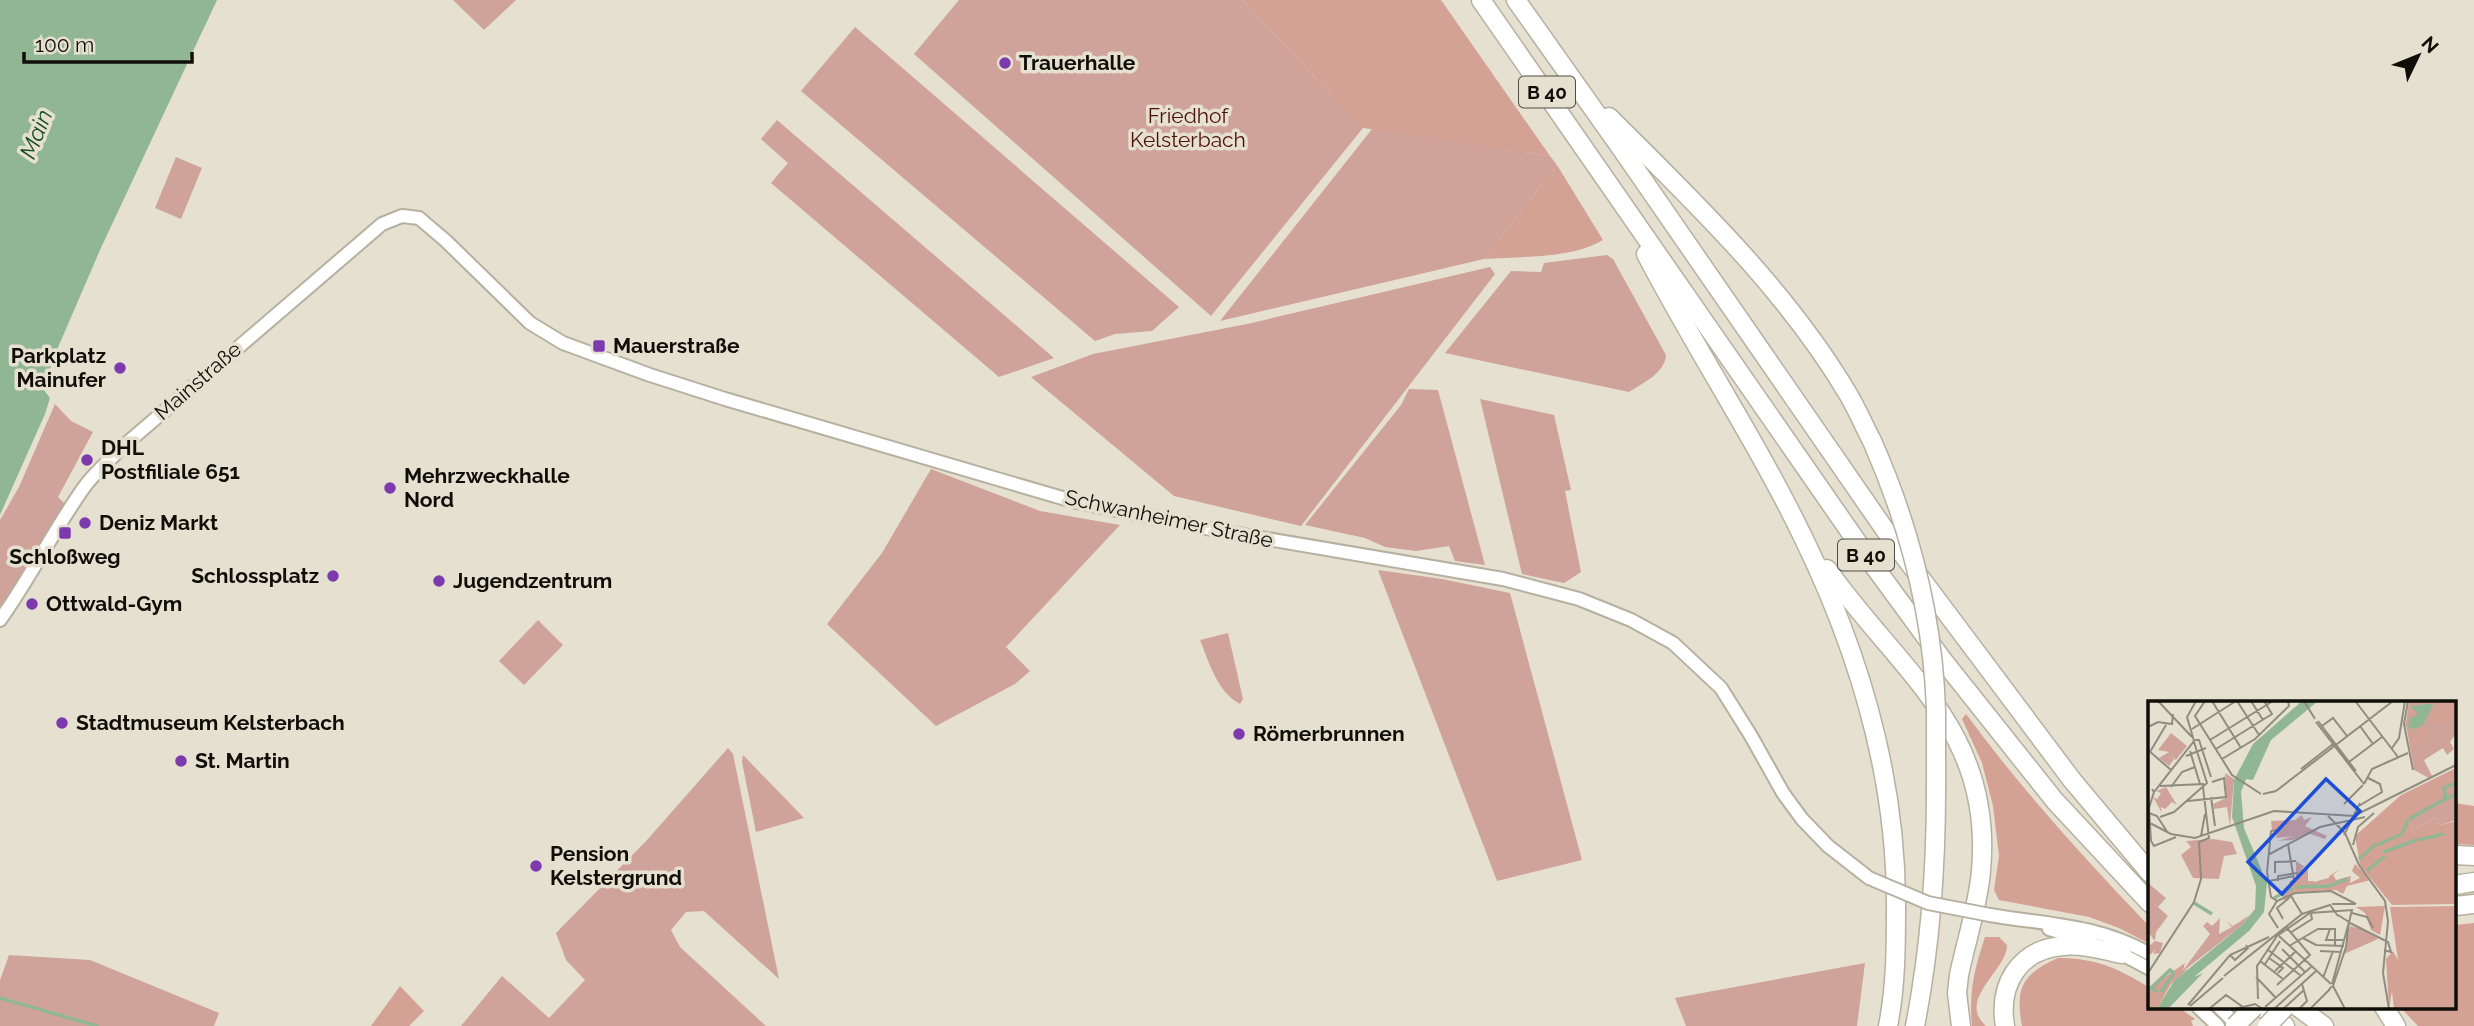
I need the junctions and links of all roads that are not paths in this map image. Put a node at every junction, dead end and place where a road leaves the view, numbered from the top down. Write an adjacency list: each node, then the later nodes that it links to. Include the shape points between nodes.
1 (1481, 0): 4 (highway, B 40)
2 (1516, 0): 3 (highway, B 40)
3 (1574, 80): 8 (highway, B 40, via 1892,540); 30 (highway, B 40, bridge, via 1763,276 1826,358 1872,441 1901,512 1923,600 1934,688 1936,831)
4 (1610, 186): 6 (highway, B 40); 15 (highway, B 40, via 1942,659 2055,801)
5 (411, 216): 7 (street, Mainstraße, via 382,224 103,466 60,522); 18 (street, Schwanheimer Straße, bridge, via 427,224 538,329 650,375 1076,502 1503,579 1579,599 1631,620 1673,643 1721,688 1802,820 1869,878 1928,903)
6 (1802, 535): 29 (highway, B 40, via 1855,663 1888,797 1897,935); 31 (highway, via 1842,591 1936,702 1970,771 1981,822 1982,870 1959,975)
7 (0, 620)
8 (2072, 780): 9 (highway); 12 (highway, B 40)
9 (2148, 852)
10 (2456, 855): 11 (highway)
11 (2474, 856)
12 (2148, 871)
13 (2474, 882): 14 (highway)
14 (2456, 885)
15 (2148, 901)
16 (2474, 904): 17 (highway)
17 (2456, 905)
18 (2022, 920): 19 (street, via 2092,929); 20 (street)
19 (2148, 953)
20 (2122, 954): 21 (street); 32 (highway, via 2065,946 2033,955 2016,969 2005,989)
21 (2148, 969)
22 (2201, 1009): 33 (street)
23 (2221, 1009): 34 (street)
24 (2252, 1009): 34 (highway, bridge)
25 (2264, 1009): 36 (highway)
26 (2283, 1009): 35 (highway, bridge)
27 (2301, 1009): 37 (highway)
28 (2385, 1009): 38 (highway)
29 (1888, 1026)
30 (1915, 1026)
31 (1961, 1026)
32 (2005, 1026)
33 (2218, 1026)
34 (2236, 1026)
35 (2267, 1026)
36 (2284, 1026)
37 (2324, 1026)
38 (2396, 1026)

